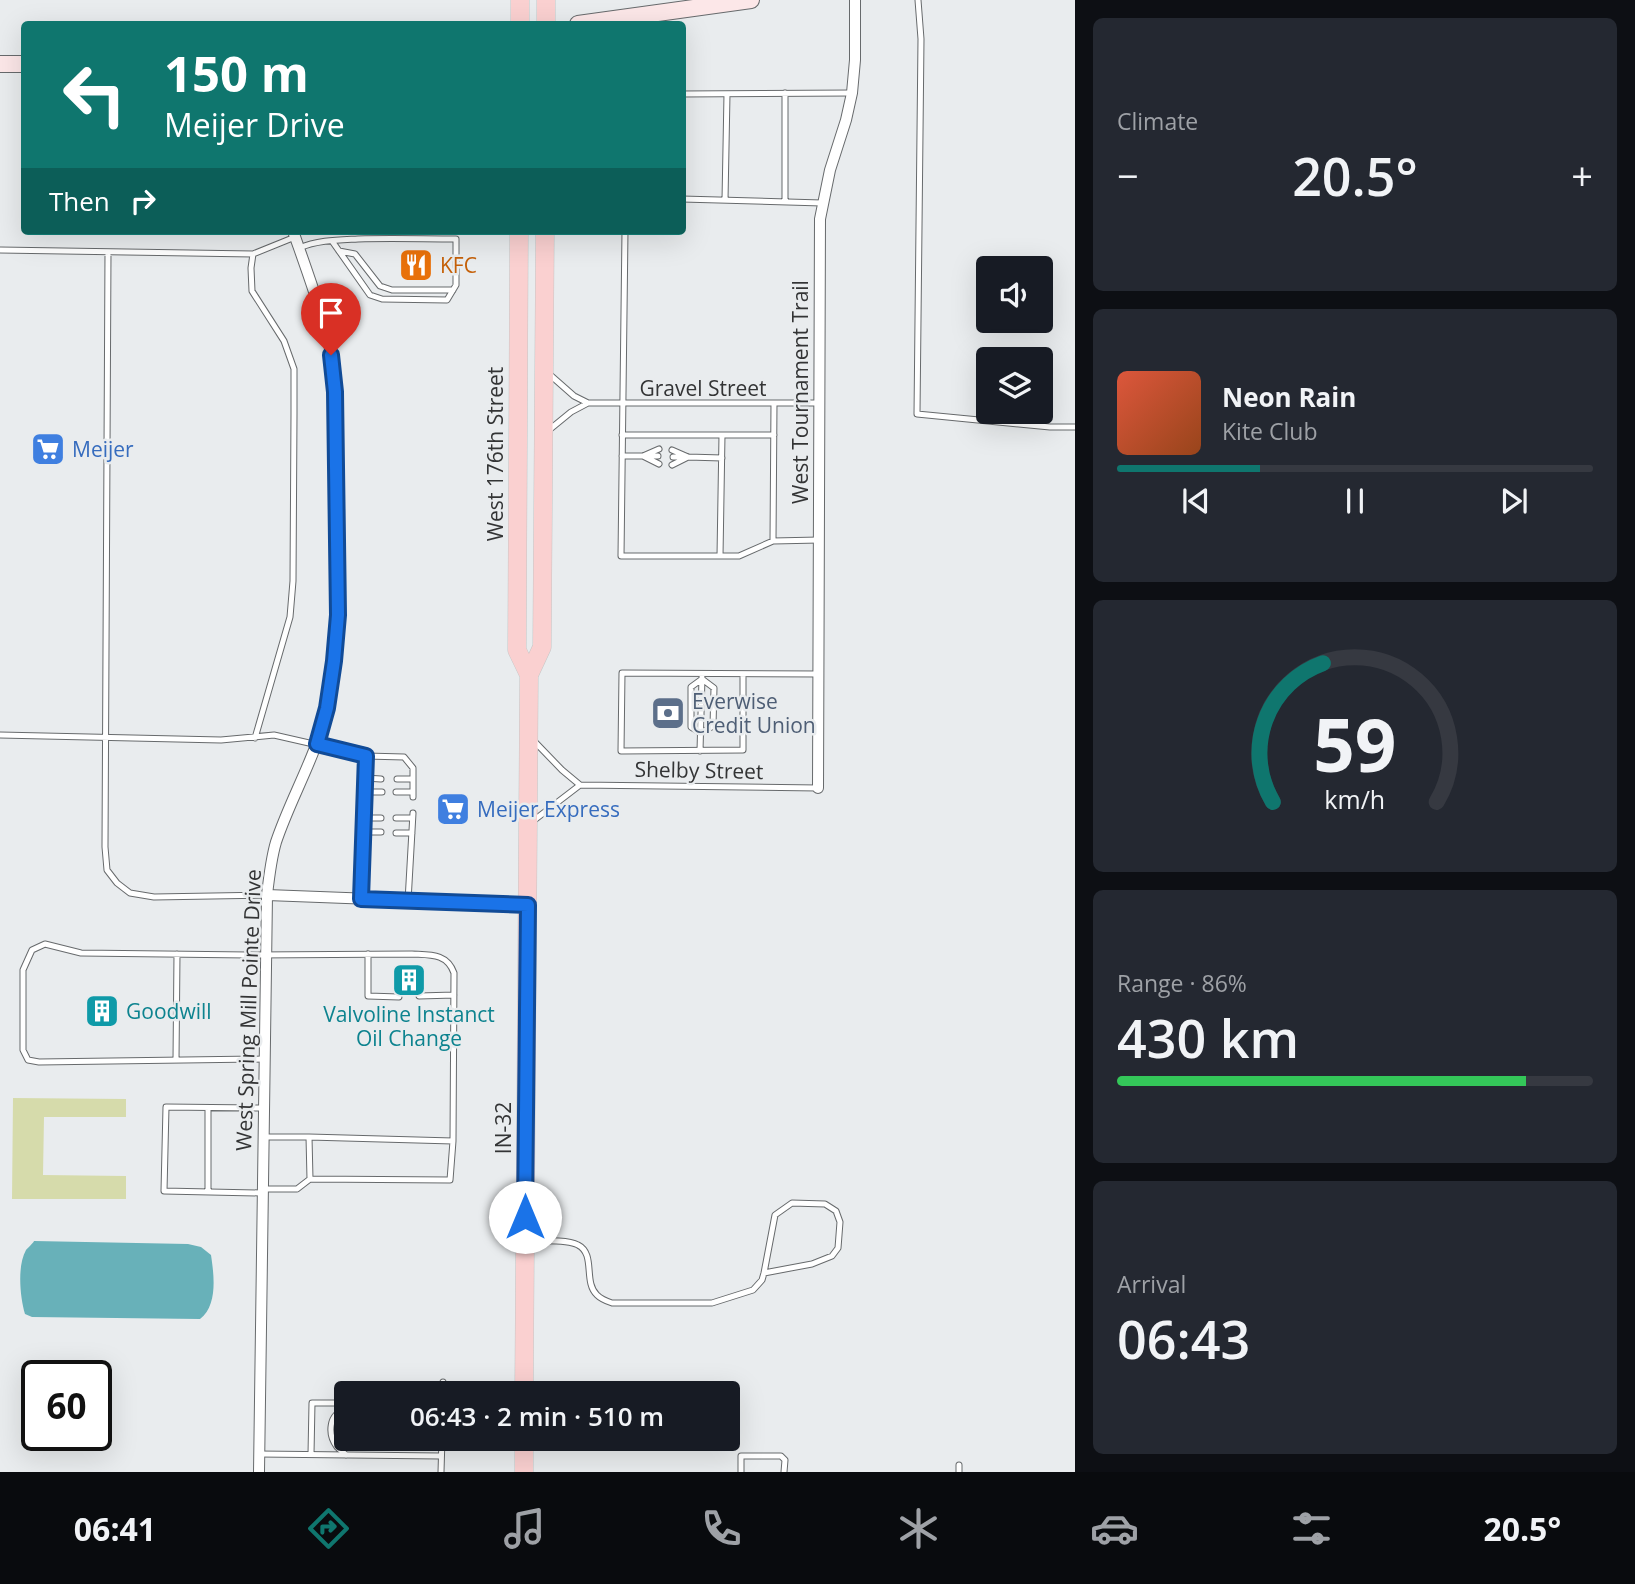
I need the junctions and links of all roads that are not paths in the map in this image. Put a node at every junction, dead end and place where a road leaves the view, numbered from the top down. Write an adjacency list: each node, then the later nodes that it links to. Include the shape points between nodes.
1 (520, 0): 6 (main road)
2 (546, 0): 7 (main road)
3 (751, 0): 8 (street)
4 (855, 0): 12 (street, West Tournament Trail)
5 (918, 0): 34 (lane, via 917,414)
6 (520, 21)
7 (545, 21)
8 (600, 21)
9 (0, 64): 10 (street)
10 (21, 64)
11 (785, 93): 12 (lane); 14 (lane); 17 (lane)
12 (852, 93): 18 (street, West Tournament Trail)
13 (686, 94): 14 (lane)
14 (727, 94): 16 (lane)
15 (686, 199): 16 (lane)
16 (725, 201): 17 (lane)
17 (785, 202): 18 (lane)
18 (822, 203): 33 (street, West Tournament Trail)
19 (519, 235): 52 (main road, West 176th Street, via 517,650)
20 (545, 235): 29 (main road, West 176th Street)
21 (625, 235): 31 (lane)
22 (295, 238): 23 (lane); 27 (lane); 59 (street, West Spring Mill Pointe Drive, via 317,299 335,392 338,615 327,708)
23 (332, 241): 25 (lane); 28 (lane, via 456,239)
24 (0, 250): 26 (lane)
25 (339, 251): 28 (lane, via 355,254 380,286); 28 (lane, via 370,295 447,300)
26 (108, 252): 27 (lane); 57 (lane)
27 (253, 254): 58 (lane, via 253,291 284,341 294,369 290,617)
28 (453, 290)
29 (544, 370): 30 (lane); 35 (main road, West 176th Street)
30 (588, 403): 31 (lane, Gravel Street); 35 (lane)
31 (622, 403): 32 (lane, Gravel Street); 36 (lane)
32 (774, 403): 33 (lane, Gravel Street); 38 (lane)
33 (819, 403): 47 (street, West Tournament Trail)
34 (1075, 427)
35 (543, 434): 52 (main road, West 176th Street, via 542,647)
36 (622, 435): 37 (lane); 41 (lane)
37 (722, 435): 38 (lane); 44 (lane)
38 (774, 435): 48 (lane)
39 (659, 453): 42 (lane)
40 (672, 453): 43 (lane)
41 (622, 456): 42 (lane); 49 (lane, via 621,556)
42 (643, 456): 45 (lane)
43 (688, 457): 44 (lane); 46 (lane)
44 (722, 458): 49 (lane)
45 (659, 464)
46 (672, 464)
47 (819, 540): 48 (lane); 51 (street, West Tournament Trail)
48 (773, 541): 49 (lane, via 739,556)
49 (720, 556)
50 (743, 674): 51 (lane); 53 (lane); 60 (lane, via 743,750)
51 (819, 674): 67 (street, West Tournament Trail)
52 (529, 675): 56 (main road, West 176th Street)
53 (702, 676): 54 (lane); 54 (lane, via 691,687 691,727); 54 (lane, via 714,688 713,726); 60 (lane, via 622,673 621,751)
54 (701, 733): 60 (lane)
55 (0, 735): 57 (lane)
56 (529, 736): 66 (lane); 74 (main road, West 176th Street)
57 (105, 737): 58 (lane); 79 (lane, via 105,847 107,870 117,883 130,893 154,897)
58 (255, 738): 59 (lane, via 274,736)
59 (317, 744): 61 (lane); 79 (street, West Spring Mill Pointe Drive, via 276,842)
60 (700, 751)
61 (366, 756): 62 (lane); 65 (lane, via 404,757 413,768)
62 (365, 778): 63 (lane); 68 (lane)
63 (381, 779)
64 (397, 779): 65 (lane)
65 (413, 779): 70 (lane, via 413,795)
66 (580, 785): 67 (lane, Shelby Street); 74 (lane)
67 (818, 788)
68 (365, 792): 69 (lane); 71 (lane)
69 (382, 792)
70 (396, 792)
71 (364, 818): 72 (lane); 75 (lane)
72 (381, 818)
73 (396, 818): 78 (lane, via 413,816)
74 (528, 825): 82 (main road, West 176th Street)
75 (364, 831): 76 (lane); 80 (lane)
76 (381, 832)
77 (396, 833): 78 (lane)
78 (412, 833): 81 (lane)
79 (267, 895): 80 (street); 85 (street, West Spring Mill Pointe Drive)
80 (361, 899): 81 (street)
81 (408, 901): 82 (street)
82 (528, 905): 99 (main road, IN-32)
83 (177, 954): 85 (lane); 90 (lane); 90 (lane, via 81,953 45,944 32,950 23,970 23,1050 28,1060)
84 (368, 954): 85 (lane); 86 (lane, via 446,959 454,973); 87 (lane, via 368,996)
85 (266, 955): 89 (street, West Spring Mill Pointe Drive)
86 (454, 995): 88 (lane); 95 (lane)
87 (399, 996)
88 (419, 996)
89 (264, 1059): 90 (lane); 92 (street, West Spring Mill Pointe Drive)
90 (176, 1060)
91 (208, 1108): 92 (lane); 98 (lane); 98 (lane, via 166,1107 164,1191)
92 (263, 1108): 93 (street, West Spring Mill Pointe Drive)
93 (262, 1137): 94 (lane); 97 (street, West Spring Mill Pointe Drive)
94 (309, 1137): 95 (lane); 96 (lane)
95 (453, 1141): 96 (lane, via 450,1180)
96 (310, 1179): 97 (lane, via 297,1189)
97 (262, 1191): 98 (lane); 108 (street, West Spring Mill Pointe Drive)
98 (208, 1192)
99 (525, 1241): 100 (lane, via 581,1245 588,1256 592,1289 611,1303 712,1303 753,1290); 101 (main road, IN-32)
100 (764, 1273): 100 (lane, via 775,1215 792,1203 825,1204 836,1211 838,1248 832,1256)
101 (524, 1381)
102 (334, 1404): 109 (lane, via 312,1403)
103 (334, 1417): 104 (lane)
104 (334, 1440)
105 (342, 1451): 110 (lane)
106 (441, 1451): 111 (lane)
107 (524, 1451): 115 (main road)
108 (259, 1454): 109 (lane); 113 (street, West Spring Mill Pointe Drive)
109 (311, 1454): 110 (lane)
110 (346, 1455): 111 (lane)
111 (441, 1455): 114 (lane)
112 (959, 1465): 118 (lane)
113 (259, 1472)
114 (441, 1472)
115 (524, 1472)
116 (741, 1472): 117 (lane, via 741,1456 780,1456 785,1460)
117 (784, 1472)
118 (958, 1472)

